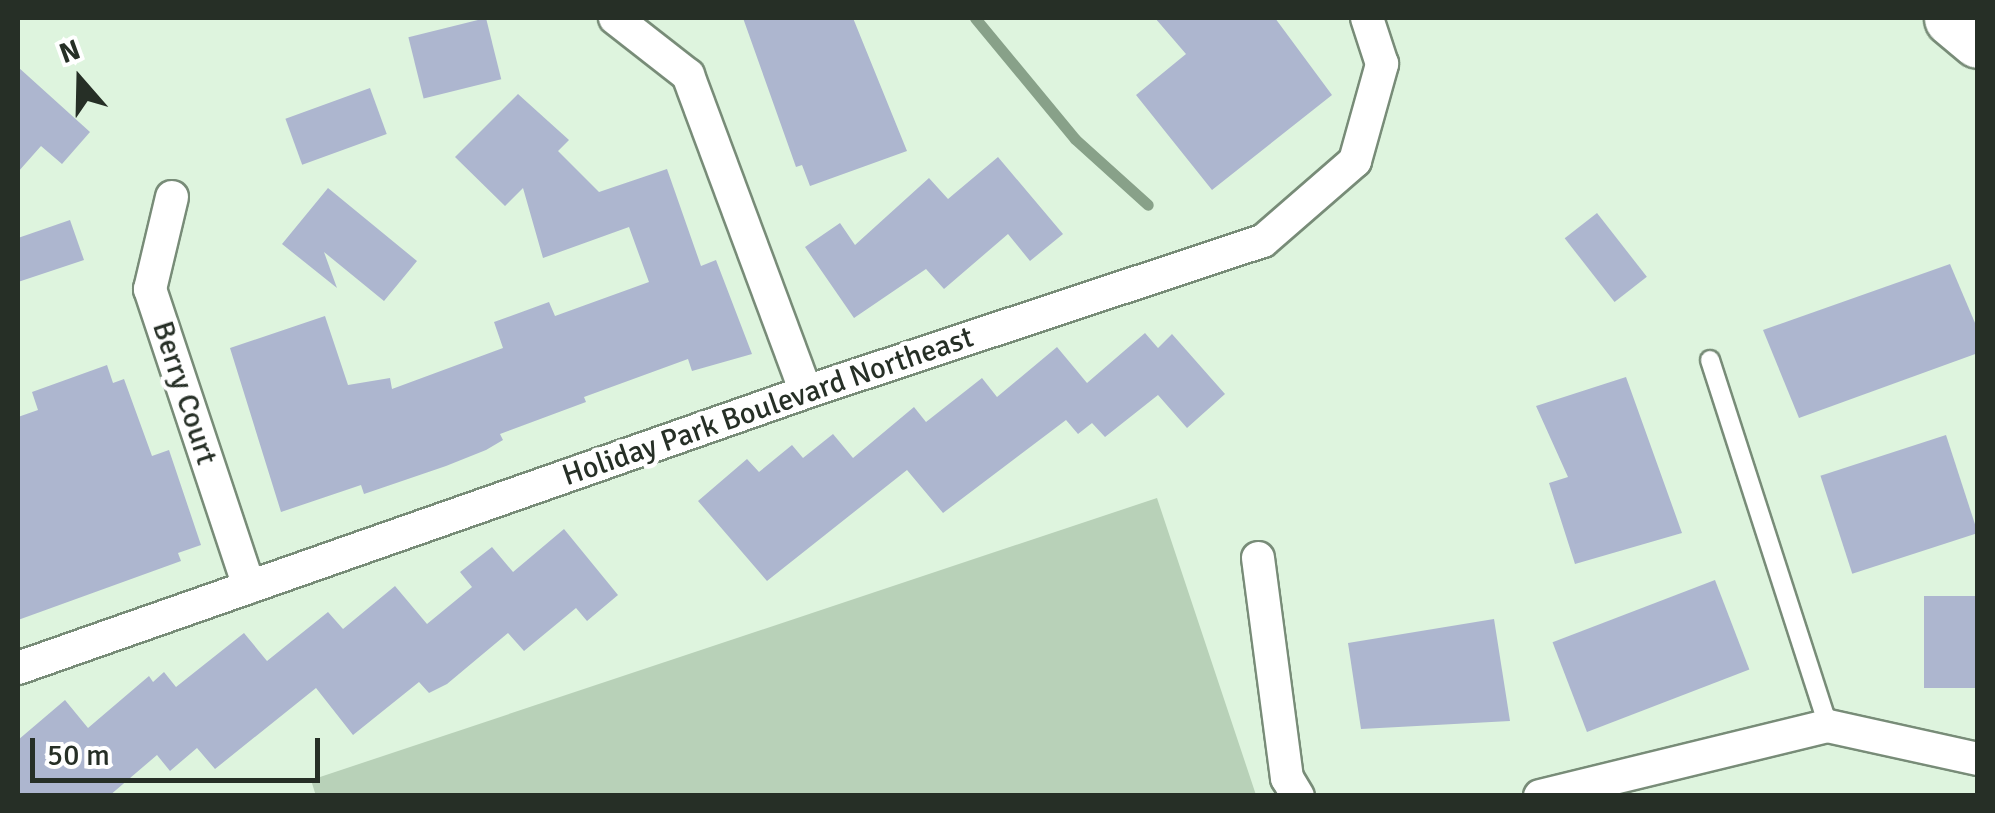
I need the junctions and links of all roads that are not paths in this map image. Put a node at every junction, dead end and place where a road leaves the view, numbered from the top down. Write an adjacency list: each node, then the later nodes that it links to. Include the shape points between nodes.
1 (615, 18): 7 (street, via 688,75)
2 (1367, 18): 7 (street, Holiday Park Boulevard Northeast, via 1382,64 1355,162 1263,241)
3 (1952, 18): 4 (highway)
4 (1978, 40)
5 (172, 197): 9 (street, Berry Court, via 150,289)
6 (1710, 360): 11 (lane)
7 (806, 392): 9 (street, Holiday Park Boulevard Northeast)
8 (1258, 558): 13 (street, via 1287,778)
9 (249, 587): 10 (street, Holiday Park Boulevard Northeast)
10 (18, 668)
11 (1828, 726): 12 (street); 14 (street)
12 (1978, 759)
13 (1298, 796)
14 (1540, 796)

